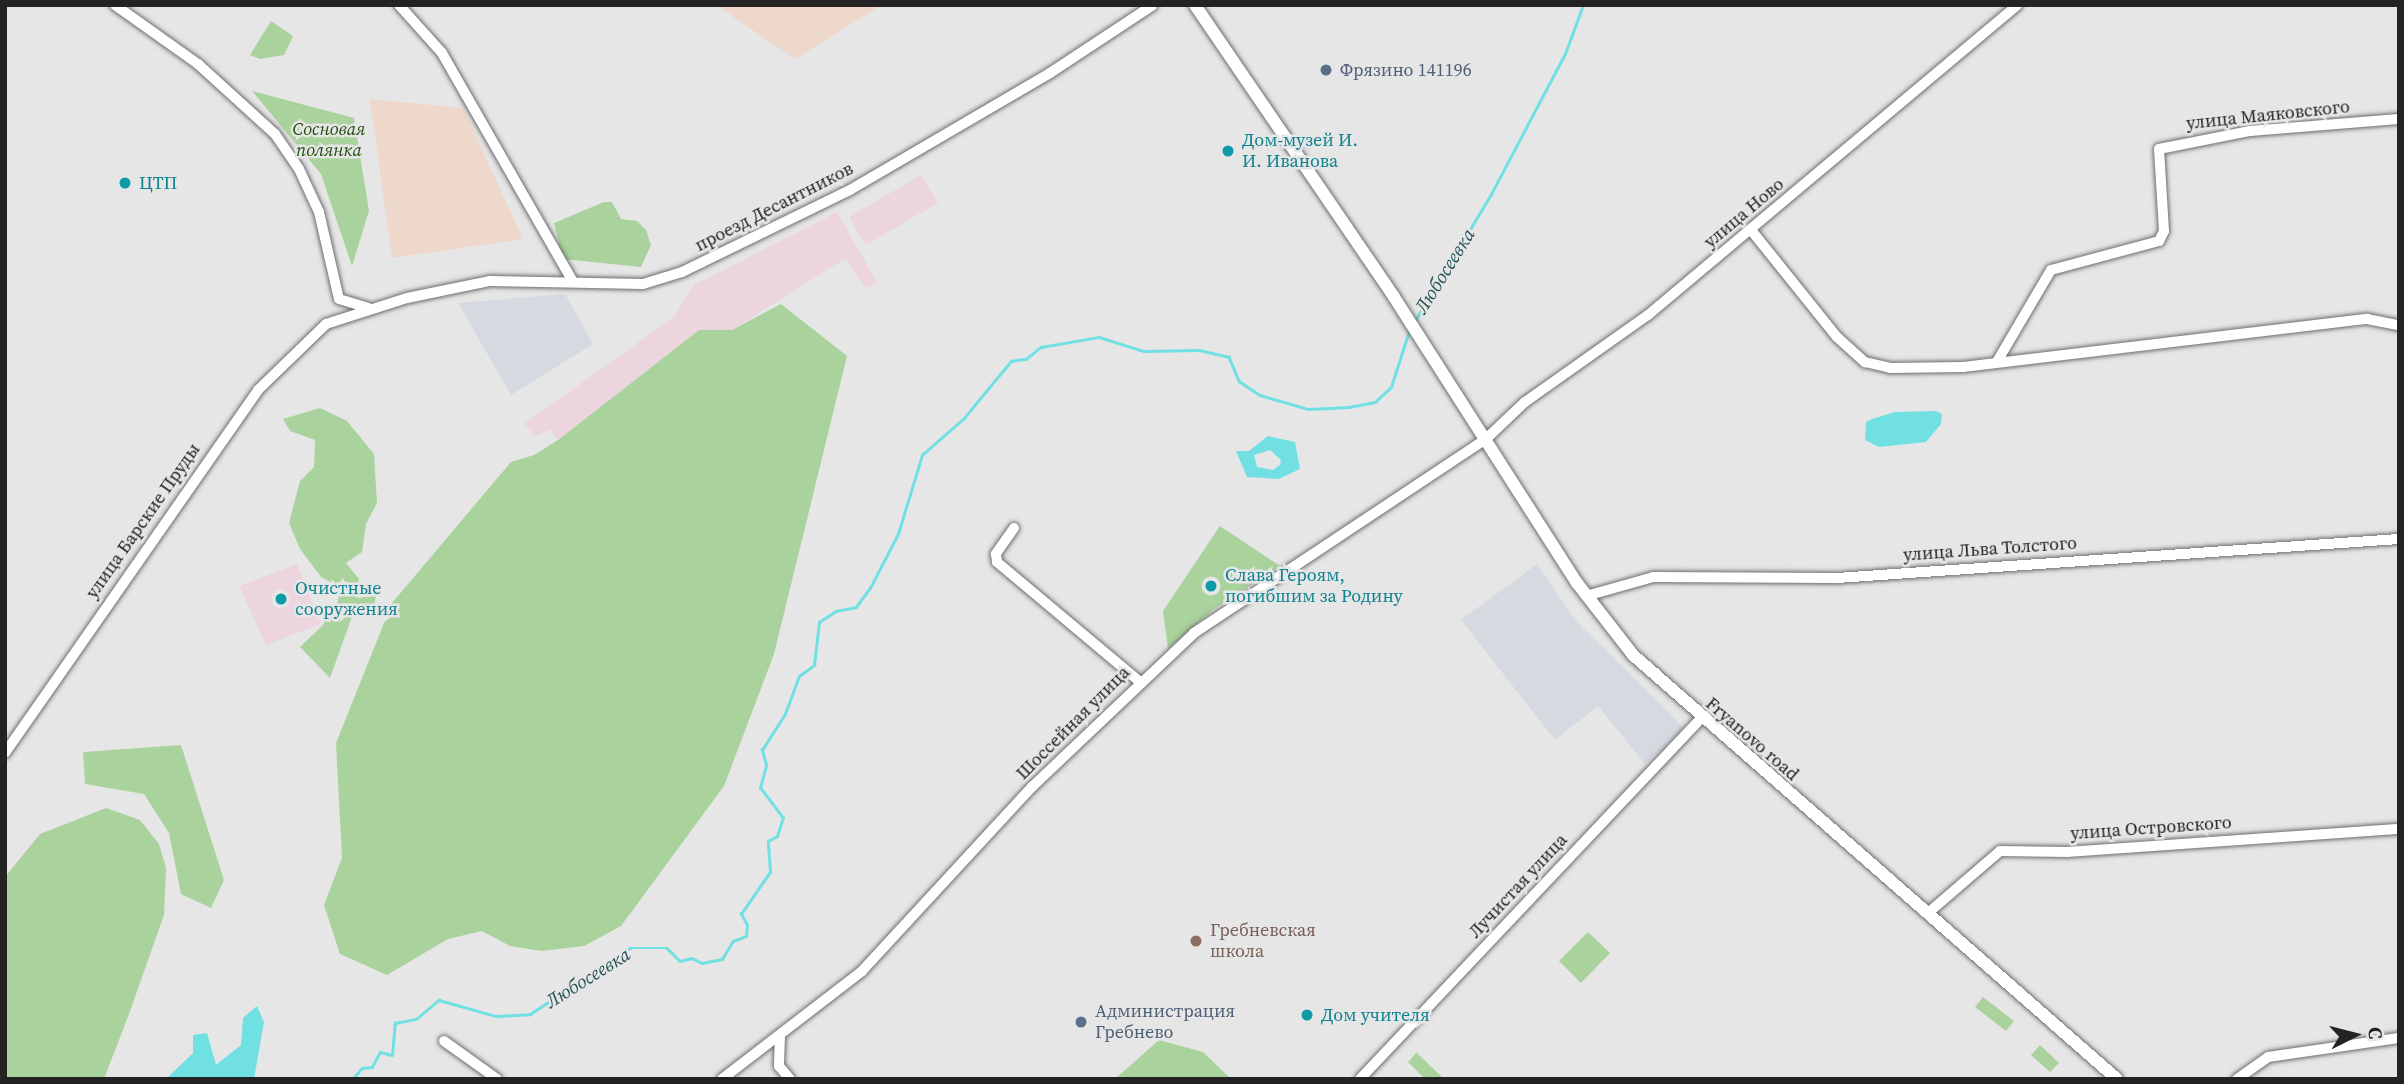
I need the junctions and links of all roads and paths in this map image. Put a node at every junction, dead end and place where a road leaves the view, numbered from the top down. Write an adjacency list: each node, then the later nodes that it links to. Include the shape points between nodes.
1 (115, 5): 9 (street, via 198,64 275,134 299,169 319,212)
2 (399, 5): 8 (street, via 442,53)
3 (1153, 5): 8 (street, проезд Десантников, via 918,151 733,249 643,284)
4 (1195, 5): 14 (main road, Fryanovo road)
5 (2017, 5): 7 (street, улица Ново)
6 (2399, 119): 13 (street, улица Маяковского, via 2250,131 2159,149 2164,231 2160,241 2052,270)
7 (1751, 230): 13 (street, via 1837,337 1865,362 1919,369); 14 (street, улица Ново, via 1647,315 1525,402)
8 (572, 280): 10 (street, проезд Десантников, via 490,281)
9 (339, 299): 10 (street); 11 (street)
10 (369, 308): 11 (street, проезд Десантников)
11 (326, 324): 20 (street, улица Барские Пруды, via 258,390)
12 (2399, 325): 13 (street, via 2367,319)
13 (1998, 360)
14 (1487, 438): 17 (main road, Fryanovo road); 18 (street, Шоссейная улица, via 1228,609)
15 (1014, 528): 18 (street, via 996,554 997,562)
16 (2399, 539): 17 (street, улица Льва Толстого, via 1837,578 1653,577)
17 (1586, 596): 19 (main road, Fryanovo road, via 1638,661)
18 (1139, 681): 23 (street, Шоссейная улица, via 989,832 862,971)
19 (1701, 718): 22 (main road, Fryanovo road); 29 (street, Лучистая улица)
20 (5, 752)
21 (2399, 829): 22 (street, улица Островского, via 2068,852 2000,851)
22 (1928, 913): 30 (main road, Fryanovo road)
23 (780, 1035): 27 (street, Шоссейная улица); 28 (street, via 779,1066)
24 (2399, 1038): 31 (street, via 2268,1057)
25 (443, 1041): 26 (street)
26 (496, 1079)
27 (722, 1079)
28 (790, 1079)
29 (1360, 1079)
30 (2117, 1079)
31 (2237, 1079)

